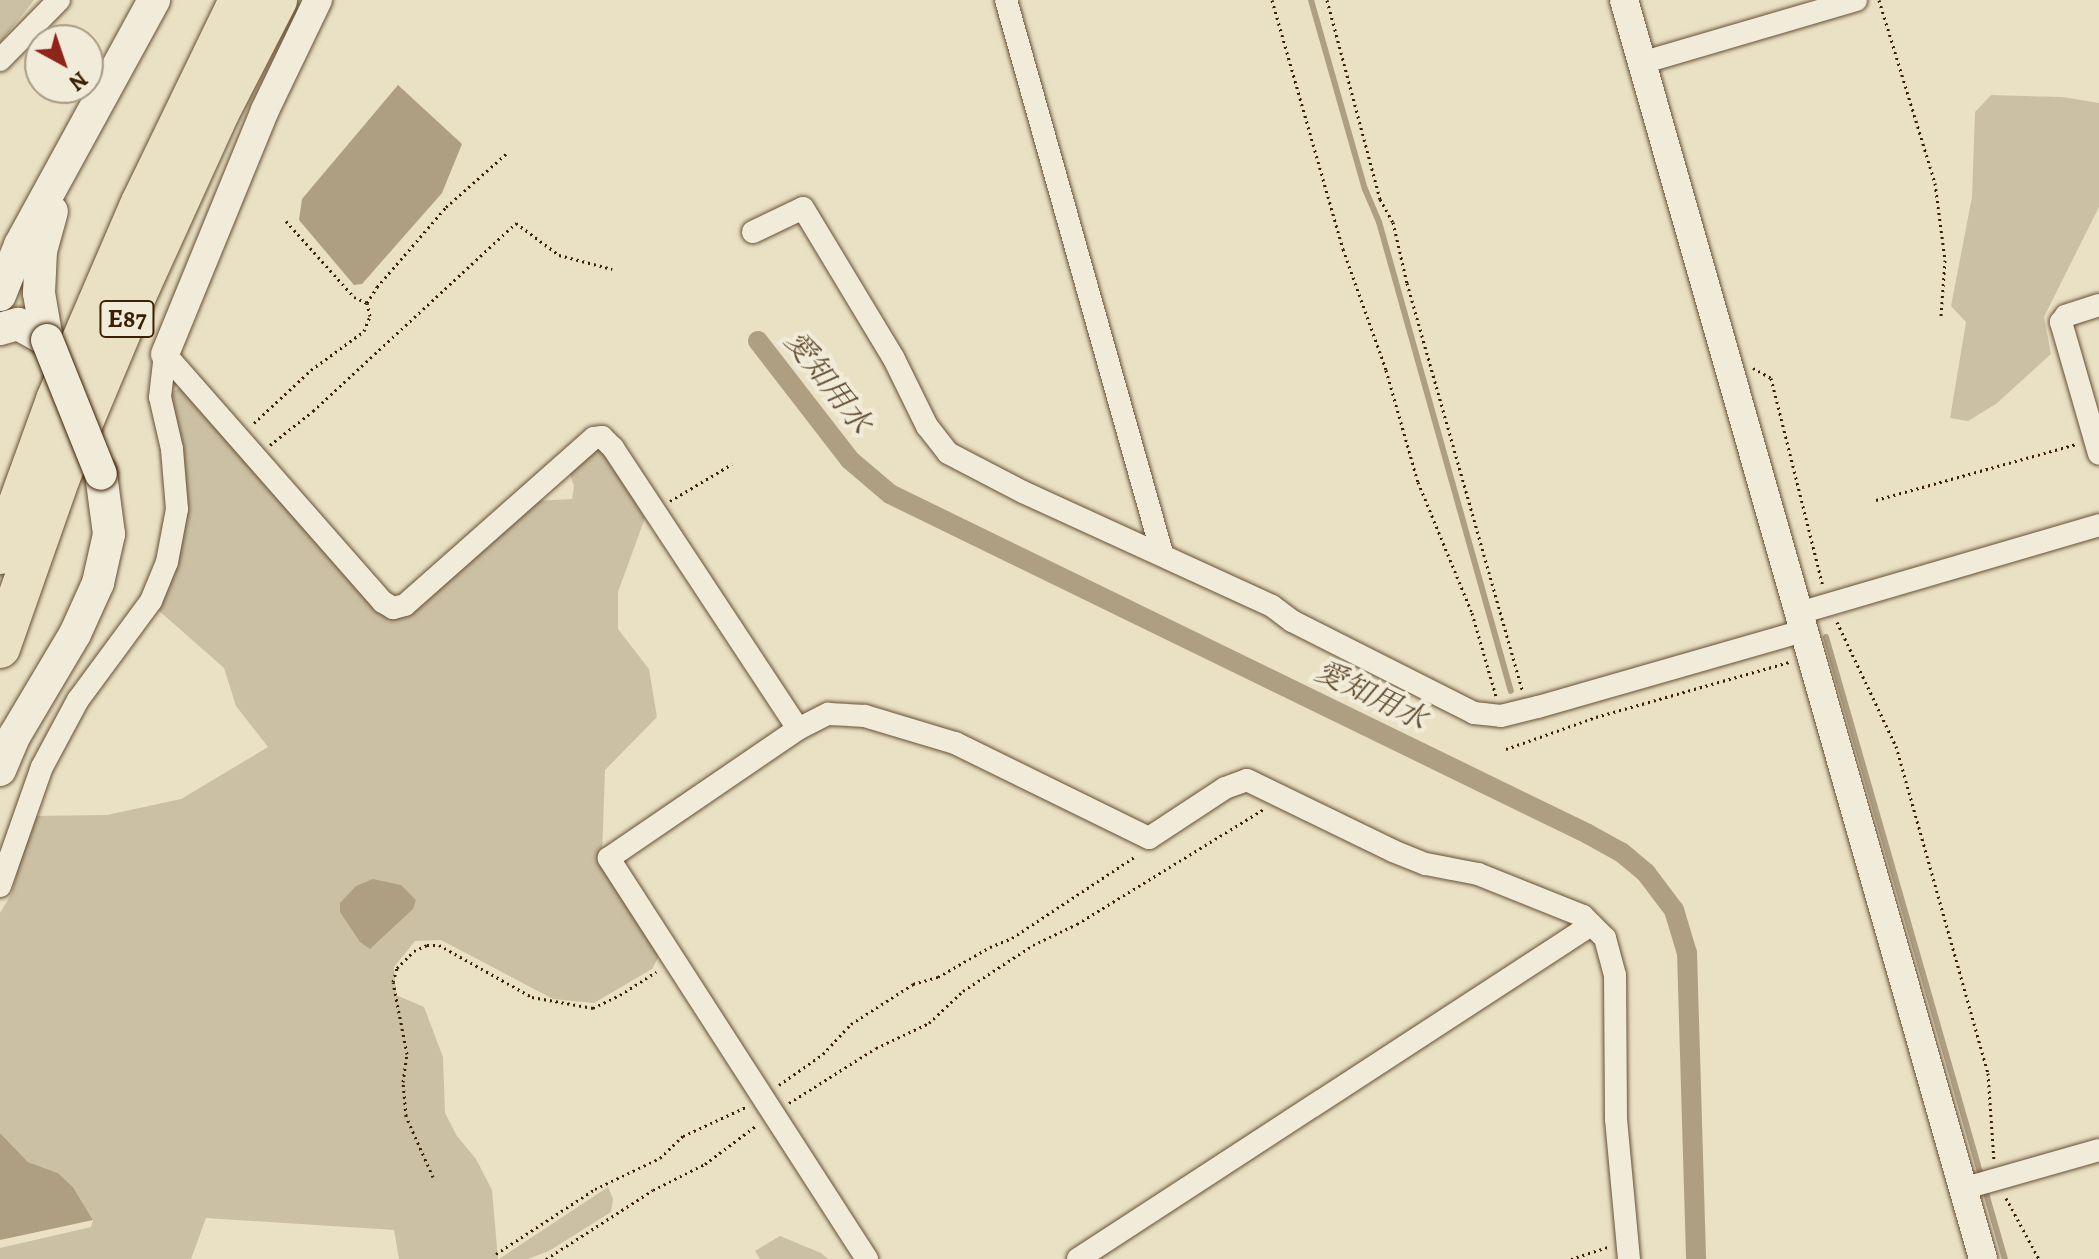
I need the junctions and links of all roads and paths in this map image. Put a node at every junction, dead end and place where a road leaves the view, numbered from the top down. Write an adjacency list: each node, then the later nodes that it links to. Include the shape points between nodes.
1 (59, 0): 12 (street)
2 (154, 0): 15 (main road)
3 (239, 0): 35 (highway, E87, via 141,203 62,386)
4 (277, 0): 38 (highway, E87, via 141,285 61,475)
5 (318, 0): 25 (street, via 265,110)
6 (1006, 0): 34 (street)
7 (1272, 0): 40 (path, via 1343,249 1418,482 1472,613)
8 (1327, 0): 39 (path)
9 (1624, 0): 13 (street)
10 (1856, 0): 13 (street)
11 (1879, 0): 22 (path, via 1935,183 1945,260)
12 (0, 60)
13 (1641, 63): 26 (street)
14 (507, 153): 20 (path, via 446,207)
15 (64, 165): 19 (main road, via 20,245); 24 (main road, via 41,251 39,293)
16 (286, 221): 20 (path, via 354,297)
17 (753, 232): 34 (street, via 803,208 894,359 927,426 948,453)
18 (612, 269): 29 (path, via 559,255 516,223)
19 (0, 295)
20 (367, 303): 27 (path, via 370,316 364,331)
21 (2099, 305): 28 (street, via 2061,322)
22 (1941, 316)
23 (0, 329): 24 (main road, via 18,324)
24 (47, 340): 43 (main road, bridge, via 101,474 109,534 98,583 75,634)
25 (165, 354): 27 (street); 46 (street, via 160,397 172,449 177,509 167,562 151,601 78,700 42,767)
26 (1729, 366): 36 (path, via 1748,367 1771,378); 37 (street)
27 (238, 436): 29 (street)
28 (2097, 446): 31 (path)
29 (256, 458): 32 (street, via 393,608 405,605 597,436 613,448)
30 (732, 464): 32 (path)
31 (1876, 500)
32 (653, 511): 41 (street)
33 (2099, 525): 36 (street)
34 (1162, 553): 40 (street, via 1474,713)
35 (0, 554)
36 (1830, 604): 37 (street); 52 (path, via 1896,746 1988,1073)
37 (1804, 634): 39 (street); 42 (path); 53 (street)
38 (0, 648)
39 (1528, 709): 40 (street)
40 (1501, 716)
41 (798, 729): 45 (street, via 828,714 865,716 955,743); 48 (street, via 609,858)
42 (1506, 749)
43 (0, 770)
44 (1284, 797): 45 (street, via 1247,780 1237,781); 47 (street, via 1393,851 1478,874 1572,909); 49 (path, via 1077,924 1033,945 963,991 929,1023)
45 (1149, 838): 49 (path, via 1137,856 1022,933 938,977 913,984 851,1024)
46 (0, 886)
47 (1591, 925): 54 (street, via 1605,938 1615,975 1616,1119); 58 (street)
48 (673, 961): 49 (street); 51 (path, via 593,1008 532,997 439,945 414,951 397,968 393,982 407,1054 406,1116)
49 (767, 1106): 55 (path, via 683,1136 660,1158 595,1189); 56 (path, via 705,1164 653,1190); 57 (street)
50 (2099, 1150): 52 (street)
51 (433, 1177)
52 (1999, 1179): 53 (street); 61 (path, via 2017,1225)
53 (1962, 1189): 60 (street)
54 (1628, 1250): 59 (path)
55 (496, 1254)
56 (546, 1259)
57 (867, 1259)
58 (1078, 1259)
59 (1571, 1259)
60 (1983, 1259)
61 (2039, 1259)

